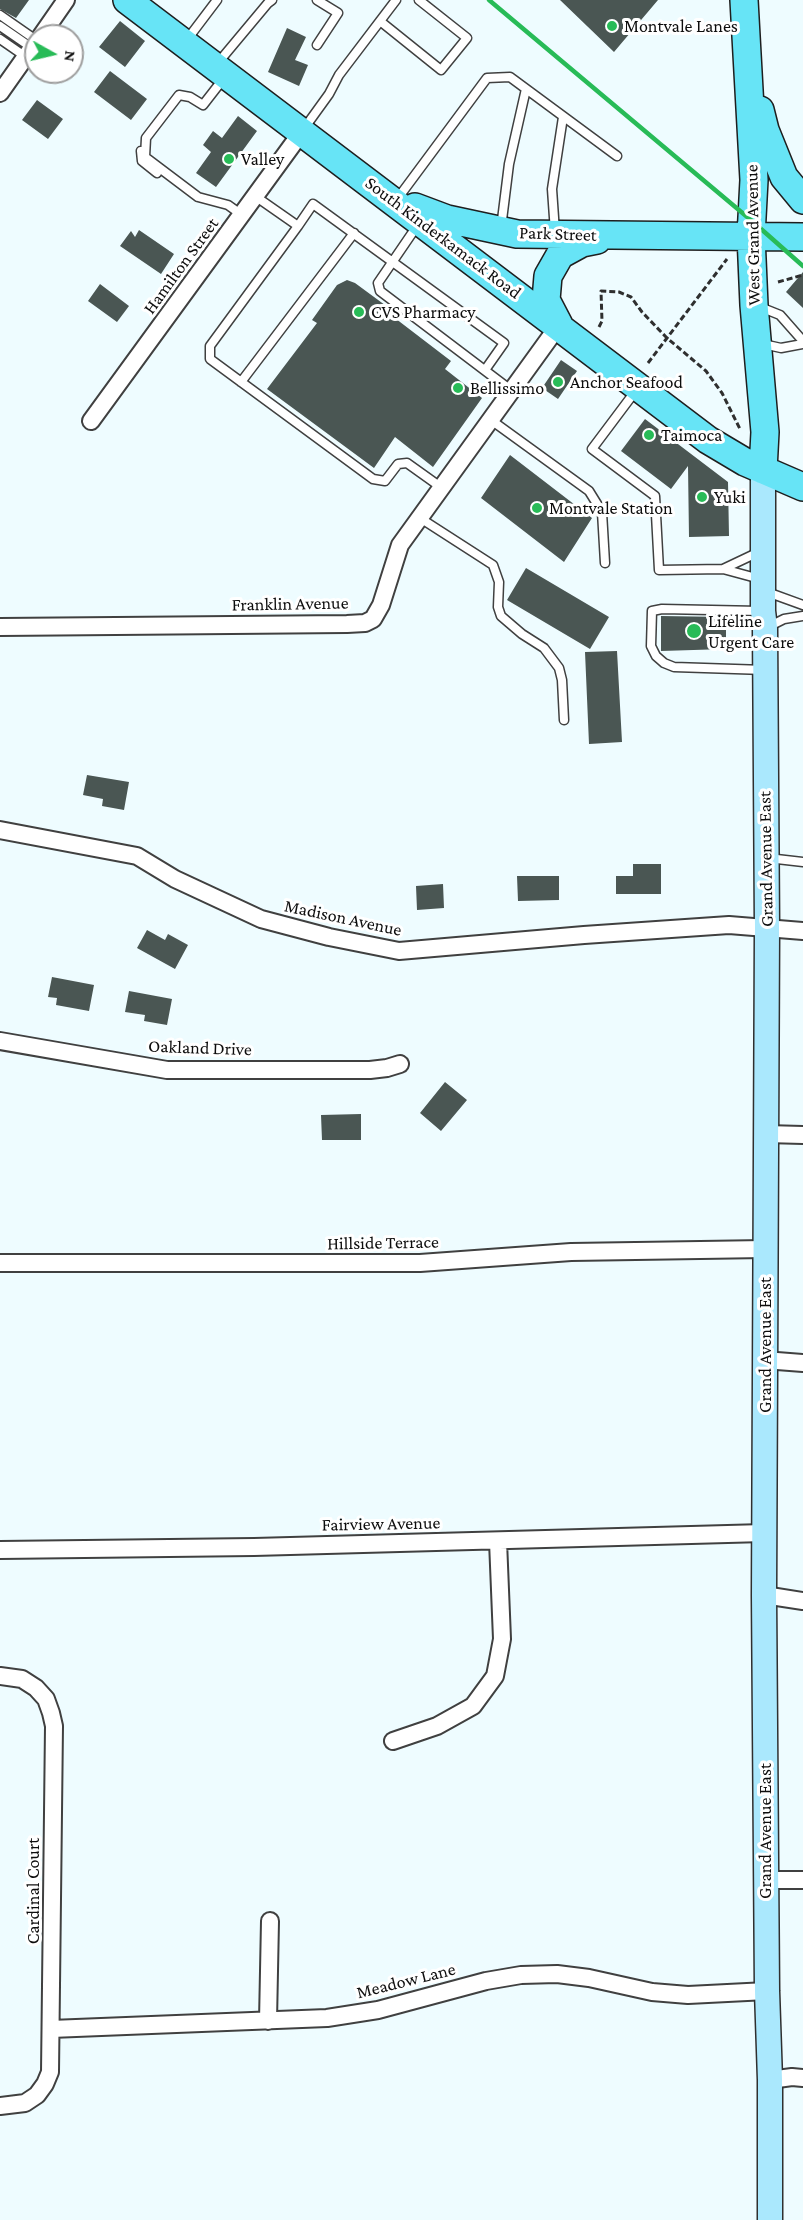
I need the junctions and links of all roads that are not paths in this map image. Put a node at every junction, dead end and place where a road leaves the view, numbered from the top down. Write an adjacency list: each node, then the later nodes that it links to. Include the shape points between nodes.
1 (66, 0): 11 (street)
2 (127, 0): 17 (main road, South Kinderkamack Road)
3 (217, 0): 17 (lane)
4 (272, 0): 20 (lane)
5 (317, 0): 18 (lane, via 338,13)
6 (396, 0): 10 (lane)
7 (419, 0): 10 (lane, via 467,38 441,70)
8 (744, 0): 21 (main road, West Grand Avenue)
9 (0, 15): 13 (lane)
10 (380, 21): 25 (lane)
11 (49, 24)
12 (0, 26): 15 (lane)
13 (24, 36)
14 (0, 39): 16 (lane)
15 (24, 39)
16 (24, 43)
17 (184, 44): 20 (main road, South Kinderkamack Road)
18 (317, 45)
19 (24, 59): 23 (street)
20 (220, 71): 25 (main road, South Kinderkamack Road); 31 (lane, via 202,105 179,95 146,138 146,157 198,197 228,205)
21 (748, 82): 30 (main road, via 756,94 775,158 784,177); 39 (main road, West Grand Avenue, via 754,180)
22 (526, 89): 24 (lane); 29 (lane, via 510,77 487,78); 34 (lane, via 509,164)
23 (0, 91)
24 (563, 117): 26 (lane); 36 (lane, via 552,189)
25 (302, 132): 27 (main road, South Kinderkamack Road); 28 (street, Hamilton Street)
26 (617, 156)
27 (374, 186): 29 (main road, Park Street); 32 (main road, South Kinderkamack Road)
28 (255, 196): 31 (street, Hamilton Street); 33 (lane)
29 (398, 198): 34 (main road, Park Street, via 447,219)
30 (803, 200)
31 (242, 215): 50 (street, Hamilton Street)
32 (420, 221): 40 (lane); 42 (main road, South Kinderkamack Road)
33 (298, 226): 35 (lane, via 313,204); 47 (lane, via 210,346 210,359)
34 (500, 231): 36 (main road, Park Street)
35 (354, 233): 40 (lane); 47 (lane)
36 (555, 235): 37 (main road, Park Street)
37 (622, 236): 39 (main road, Park Street); 42 (main road, via 582,243 560,255 548,276 546,300)
38 (803, 237): 39 (main road, Park Street)
39 (742, 243): 41 (main road, West Grand Avenue)
40 (393, 261): 45 (lane, via 378,283 380,291); 45 (lane, via 504,343)
41 (754, 305): 43 (lane, via 780,315); 44 (main road, West Grand Avenue)
42 (559, 325): 46 (main road, South Kinderkamack Road); 48 (street, Franklin Avenue)
43 (803, 342): 44 (lane, via 781,348)
44 (756, 343): 51 (main road, West Grand Avenue, via 765,432)
45 (485, 370): 48 (lane)
46 (643, 375): 51 (main road, South Kinderkamack Road, via 708,440); 57 (lane, via 592,449 655,496 659,570)
47 (241, 382): 53 (lane, via 373,479 385,481 398,464 407,463)
48 (512, 391): 49 (street, Franklin Avenue)
49 (491, 420): 53 (street, Franklin Avenue); 56 (lane, via 589,491 602,512)
50 (91, 421)
51 (763, 470): 52 (main road, South Kinderkamack Road); 55 (main road, Grand Avenue East)
52 (803, 487)
53 (441, 488): 54 (street, Franklin Avenue)
54 (420, 518): 61 (street, Franklin Avenue, via 400,545 381,606 373,619 365,623); 63 (lane, via 494,565 501,616 544,648 559,668)
55 (764, 550): 57 (lane); 58 (main road, Grand Avenue East)
56 (605, 563)
57 (723, 568): 58 (lane)
58 (764, 602): 59 (lane); 60 (lane, via 784,620); 62 (main road, Grand Avenue East); 62 (lane, via 652,611 651,646 656,656 674,667)
59 (803, 605)
60 (803, 616)
61 (0, 627)
62 (765, 670): 65 (main road, Grand Avenue East)
63 (564, 720)
64 (0, 830): 67 (street, Madison Avenue, via 137,856 175,879 261,919 399,951 729,925)
65 (766, 858): 66 (lane); 67 (main road, Grand Avenue East)
66 (803, 862)
67 (767, 929): 68 (street, Madison Avenue); 71 (main road, Grand Avenue East)
68 (803, 931)
69 (0, 1041): 70 (street, Oakland Drive, via 167,1070 370,1070)
70 (400, 1064)
71 (766, 1134): 72 (street); 73 (main road, Grand Avenue East)
72 (803, 1135)
73 (765, 1249): 74 (street, Hillside Terrace, via 571,1252 420,1263); 75 (main road, Grand Avenue East)
74 (0, 1263)
75 (764, 1360): 76 (street); 77 (main road, Grand Avenue East)
76 (803, 1363)
77 (764, 1533): 78 (street, Fairview Avenue); 80 (main road, Grand Avenue East)
78 (498, 1541): 79 (street, Fairview Avenue); 83 (street, via 502,1639 495,1676 473,1706 437,1726)
79 (0, 1551)
80 (764, 1595): 81 (street); 84 (main road, Grand Avenue East)
81 (803, 1601)
82 (0, 1676): 89 (street, Cardinal Court, via 22,1679 36,1688 46,1700 54,1726)
83 (393, 1741)
84 (766, 1880): 85 (street); 87 (main road, Grand Avenue East)
85 (803, 1880)
86 (270, 1921): 88 (street)
87 (767, 1991): 88 (street, Meadow Lane, via 688,1995 557,1974 521,1975 378,2010); 91 (main road, Grand Avenue East)
88 (268, 2021): 89 (street, Meadow Lane)
89 (51, 2029): 92 (street, Cardinal Court, via 50,2072 45,2084 25,2103)
90 (803, 2078): 91 (street)
91 (771, 2080): 93 (main road, Grand Avenue East)
92 (0, 2106)
93 (770, 2220)

